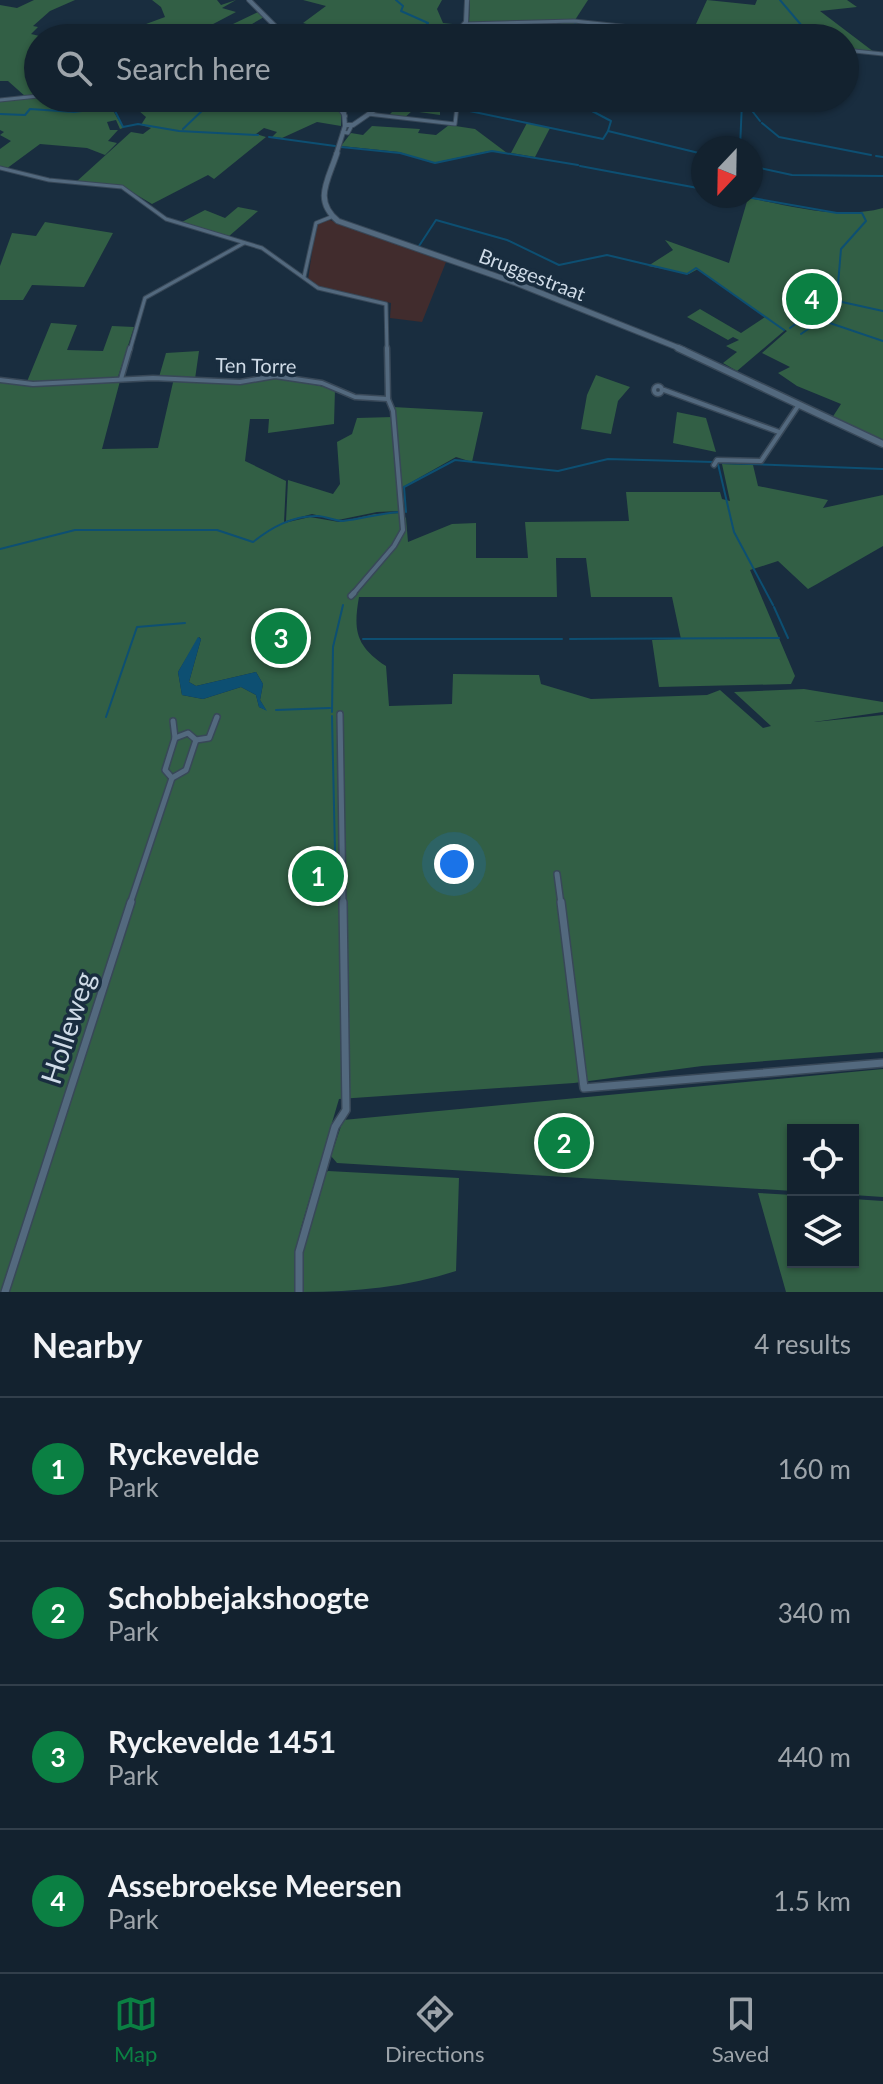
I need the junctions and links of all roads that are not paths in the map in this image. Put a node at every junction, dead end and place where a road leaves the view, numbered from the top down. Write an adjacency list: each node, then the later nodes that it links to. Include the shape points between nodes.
1 (249, 0): 3 (main road)
2 (467, 0): 4 (main road)
3 (273, 24)
4 (465, 24): 5 (street)
5 (600, 24)
6 (859, 51): 7 (street)
7 (883, 54)
8 (24, 97): 9 (street)
9 (0, 100)
10 (343, 112): 14 (main road)
11 (372, 112): 13 (main road)
12 (456, 112): 13 (street, via 455,124)
13 (366, 116): 14 (main road)
14 (350, 123): 16 (main road, via 322,201)
15 (0, 168): 17 (street, via 49,180 122,187 162,217)
16 (331, 217): 18 (street, via 316,223); 23 (main road, Bruggestraat, via 702,356)
17 (244, 243): 18 (street, via 262,248); 20 (street, via 145,298)
18 (304, 277): 22 (street, via 318,288 386,304)
19 (0, 380): 20 (street, Ten Torre)
20 (121, 380): 22 (street, Ten Torre, via 235,382 281,377 322,383 355,397)
21 (664, 390): 24 (street)
22 (388, 399): 27 (street, via 402,532)
23 (798, 406): 24 (street); 25 (main road, Bruggestraat)
24 (779, 432): 26 (street, via 761,461)
25 (883, 444)
26 (715, 462)
27 (351, 596)
28 (340, 714): 37 (street, via 346,1110 335,1127 299,1252)
29 (217, 717): 32 (street, Holleweg, via 209,738)
30 (173, 721): 31 (street, Holleweg)
31 (175, 738): 32 (street, via 188,733); 33 (street, Holleweg, via 166,766)
32 (196, 740): 33 (street, Holleweg, via 186,770)
33 (172, 778): 36 (street, Holleweg)
34 (557, 874): 35 (street, via 584,1088)
35 (883, 1063)
36 (5, 1292)
37 (299, 1292)

